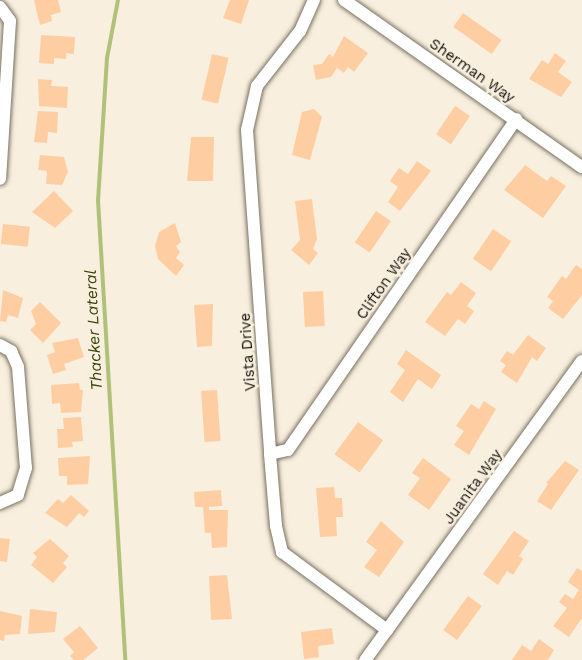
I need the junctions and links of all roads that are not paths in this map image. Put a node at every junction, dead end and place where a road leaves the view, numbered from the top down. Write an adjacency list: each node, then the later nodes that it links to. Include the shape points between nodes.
1 (314, 0): 9 (street, Vista Drive, via 300,31 257,86 247,130)
2 (344, 0): 4 (street, Sherman Way)
3 (0, 7): 6 (street, via 10,21)
4 (516, 119): 5 (street, Sherman Way); 9 (street, Clifton Way, via 288,450)
5 (582, 167)
6 (1, 179)
7 (0, 345): 10 (street, via 11,351 18,367 26,468 18,495)
8 (582, 361): 11 (street, Juanita Way)
9 (270, 454): 11 (street, Vista Drive, via 282,552)
10 (0, 503)
11 (387, 630): 12 (street)
12 (365, 660)

